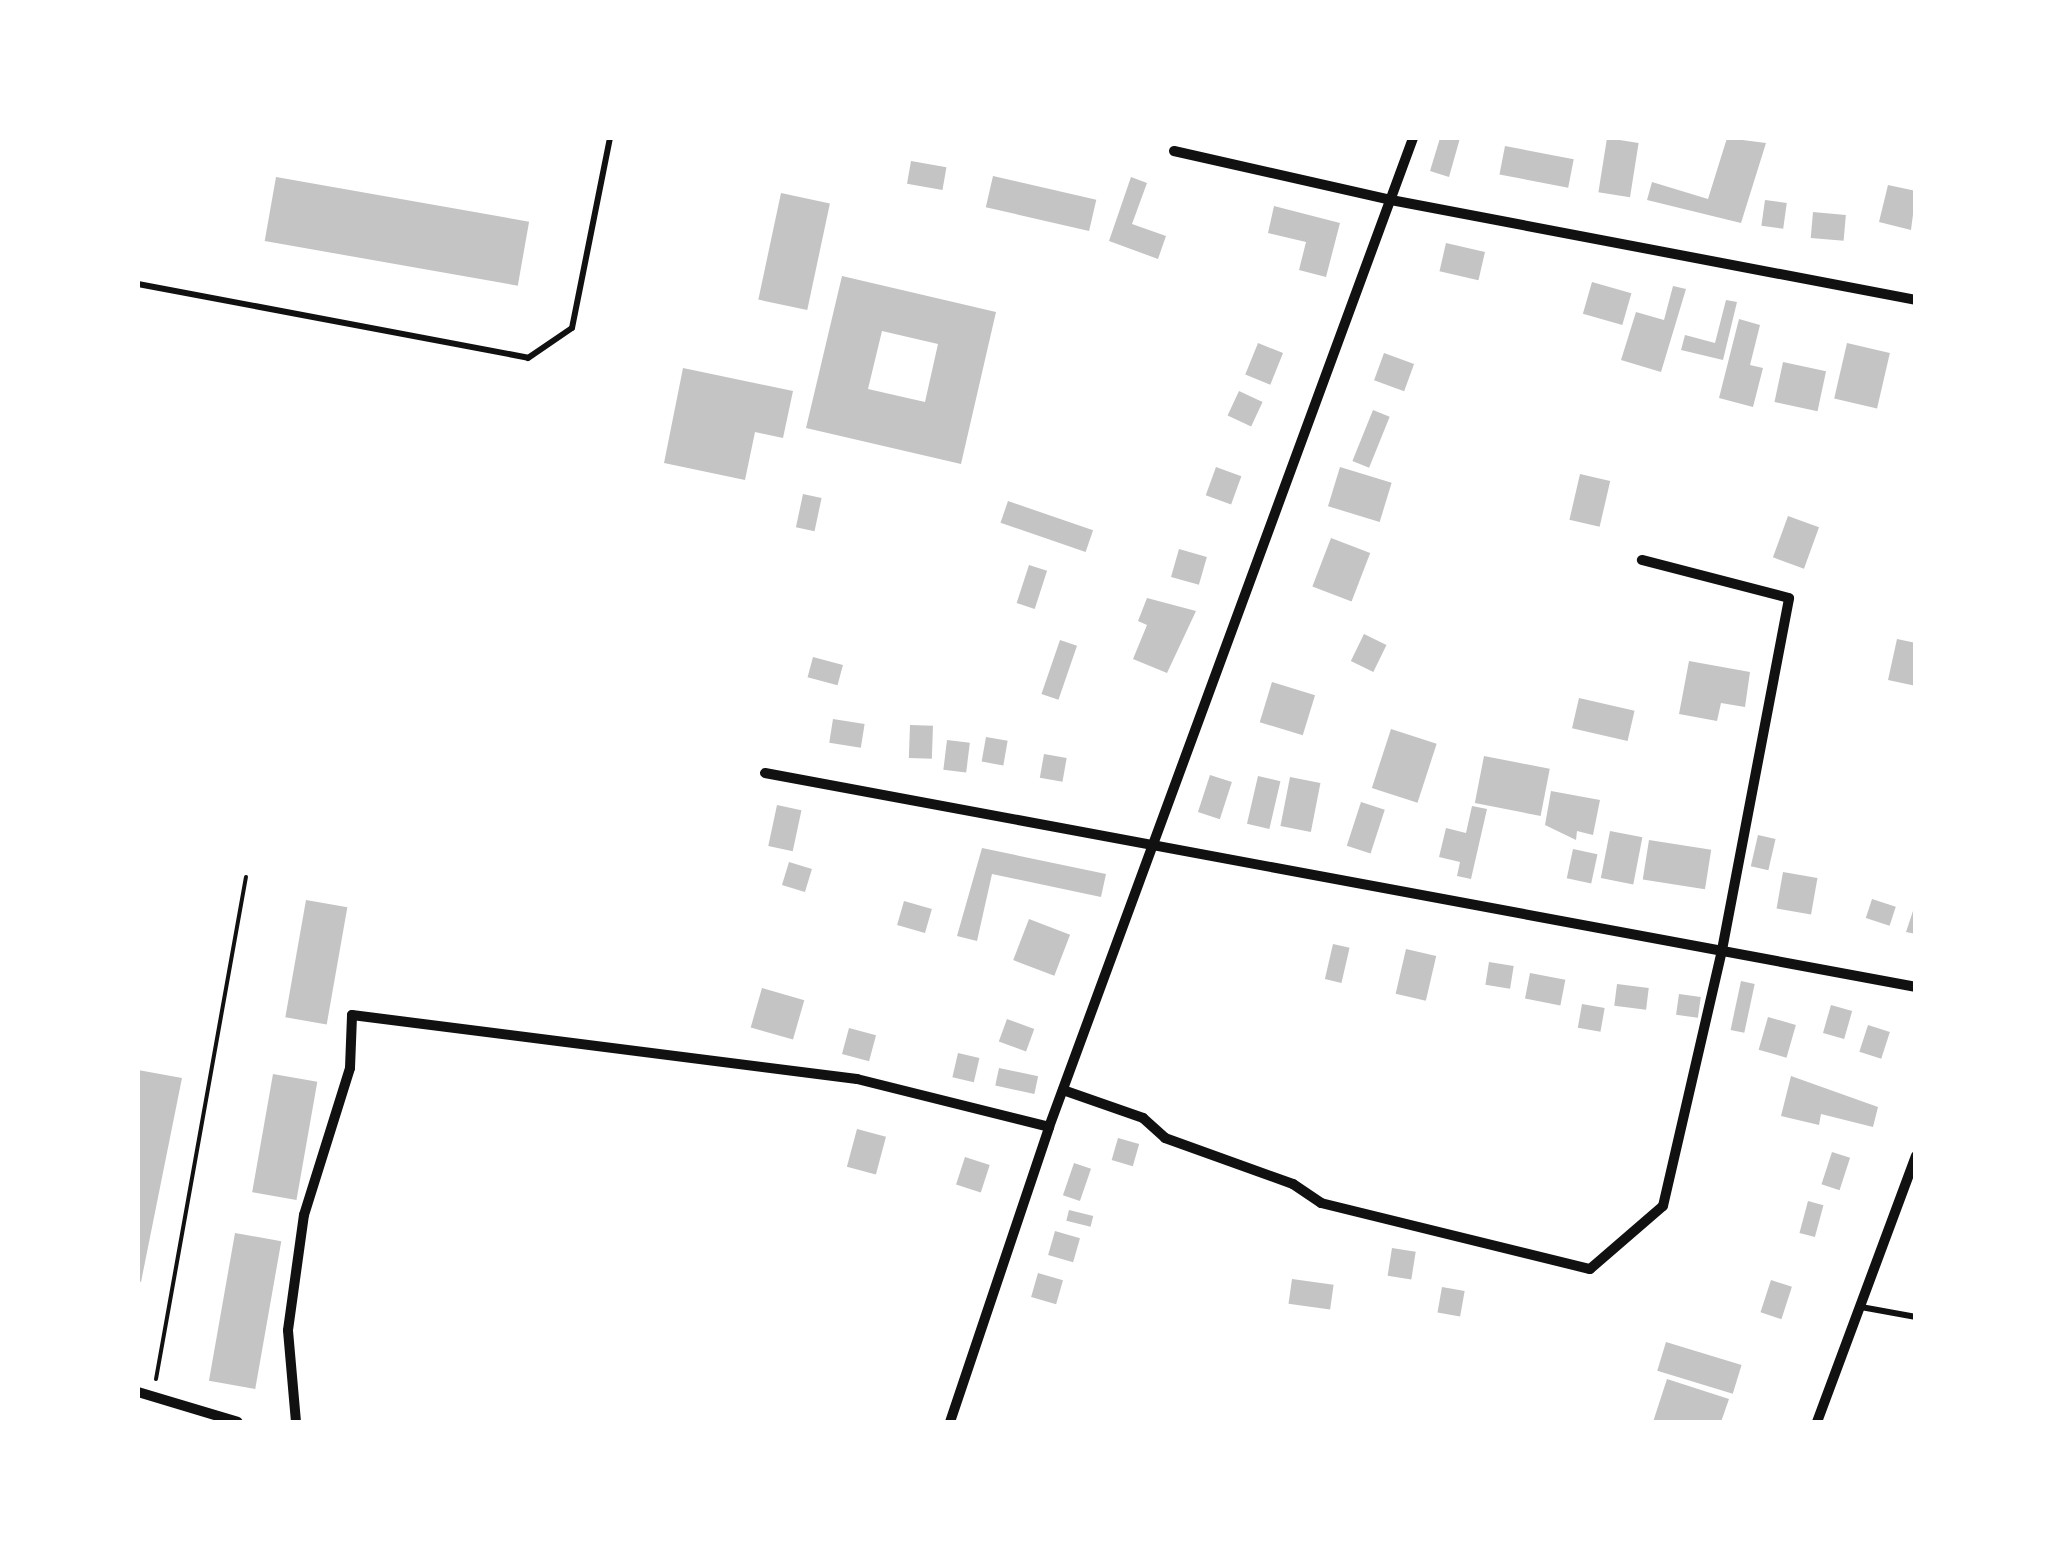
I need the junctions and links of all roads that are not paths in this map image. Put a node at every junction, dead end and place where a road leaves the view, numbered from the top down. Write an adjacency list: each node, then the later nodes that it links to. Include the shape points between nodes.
1 (610, 138): 5 (lane, via 572,328 528,358)
2 (1412, 138): 4 (street)
3 (1174, 150): 4 (street)
4 (1391, 200): 6 (street); 9 (street)
5 (138, 284)
6 (1916, 300)
7 (1642, 560): 10 (street, via 1789,598)
8 (766, 773): 9 (street)
9 (1157, 842): 10 (street); 12 (street)
10 (1722, 950): 11 (street); 12 (street, via 1663,1206 1590,1269 1321,1204 1294,1184 1165,1138 1143,1118)
11 (1916, 987)
12 (1063, 1090): 13 (street)
13 (1049, 1127): 19 (street, via 857,1079 352,1015 350,1068 304,1216 288,1330); 20 (street)
14 (1916, 1156): 15 (street)
15 (1860, 1307): 16 (lane); 21 (street)
16 (1916, 1317)
17 (138, 1392): 18 (street)
18 (238, 1422)
19 (296, 1422)
20 (950, 1422)
21 (1817, 1422)

